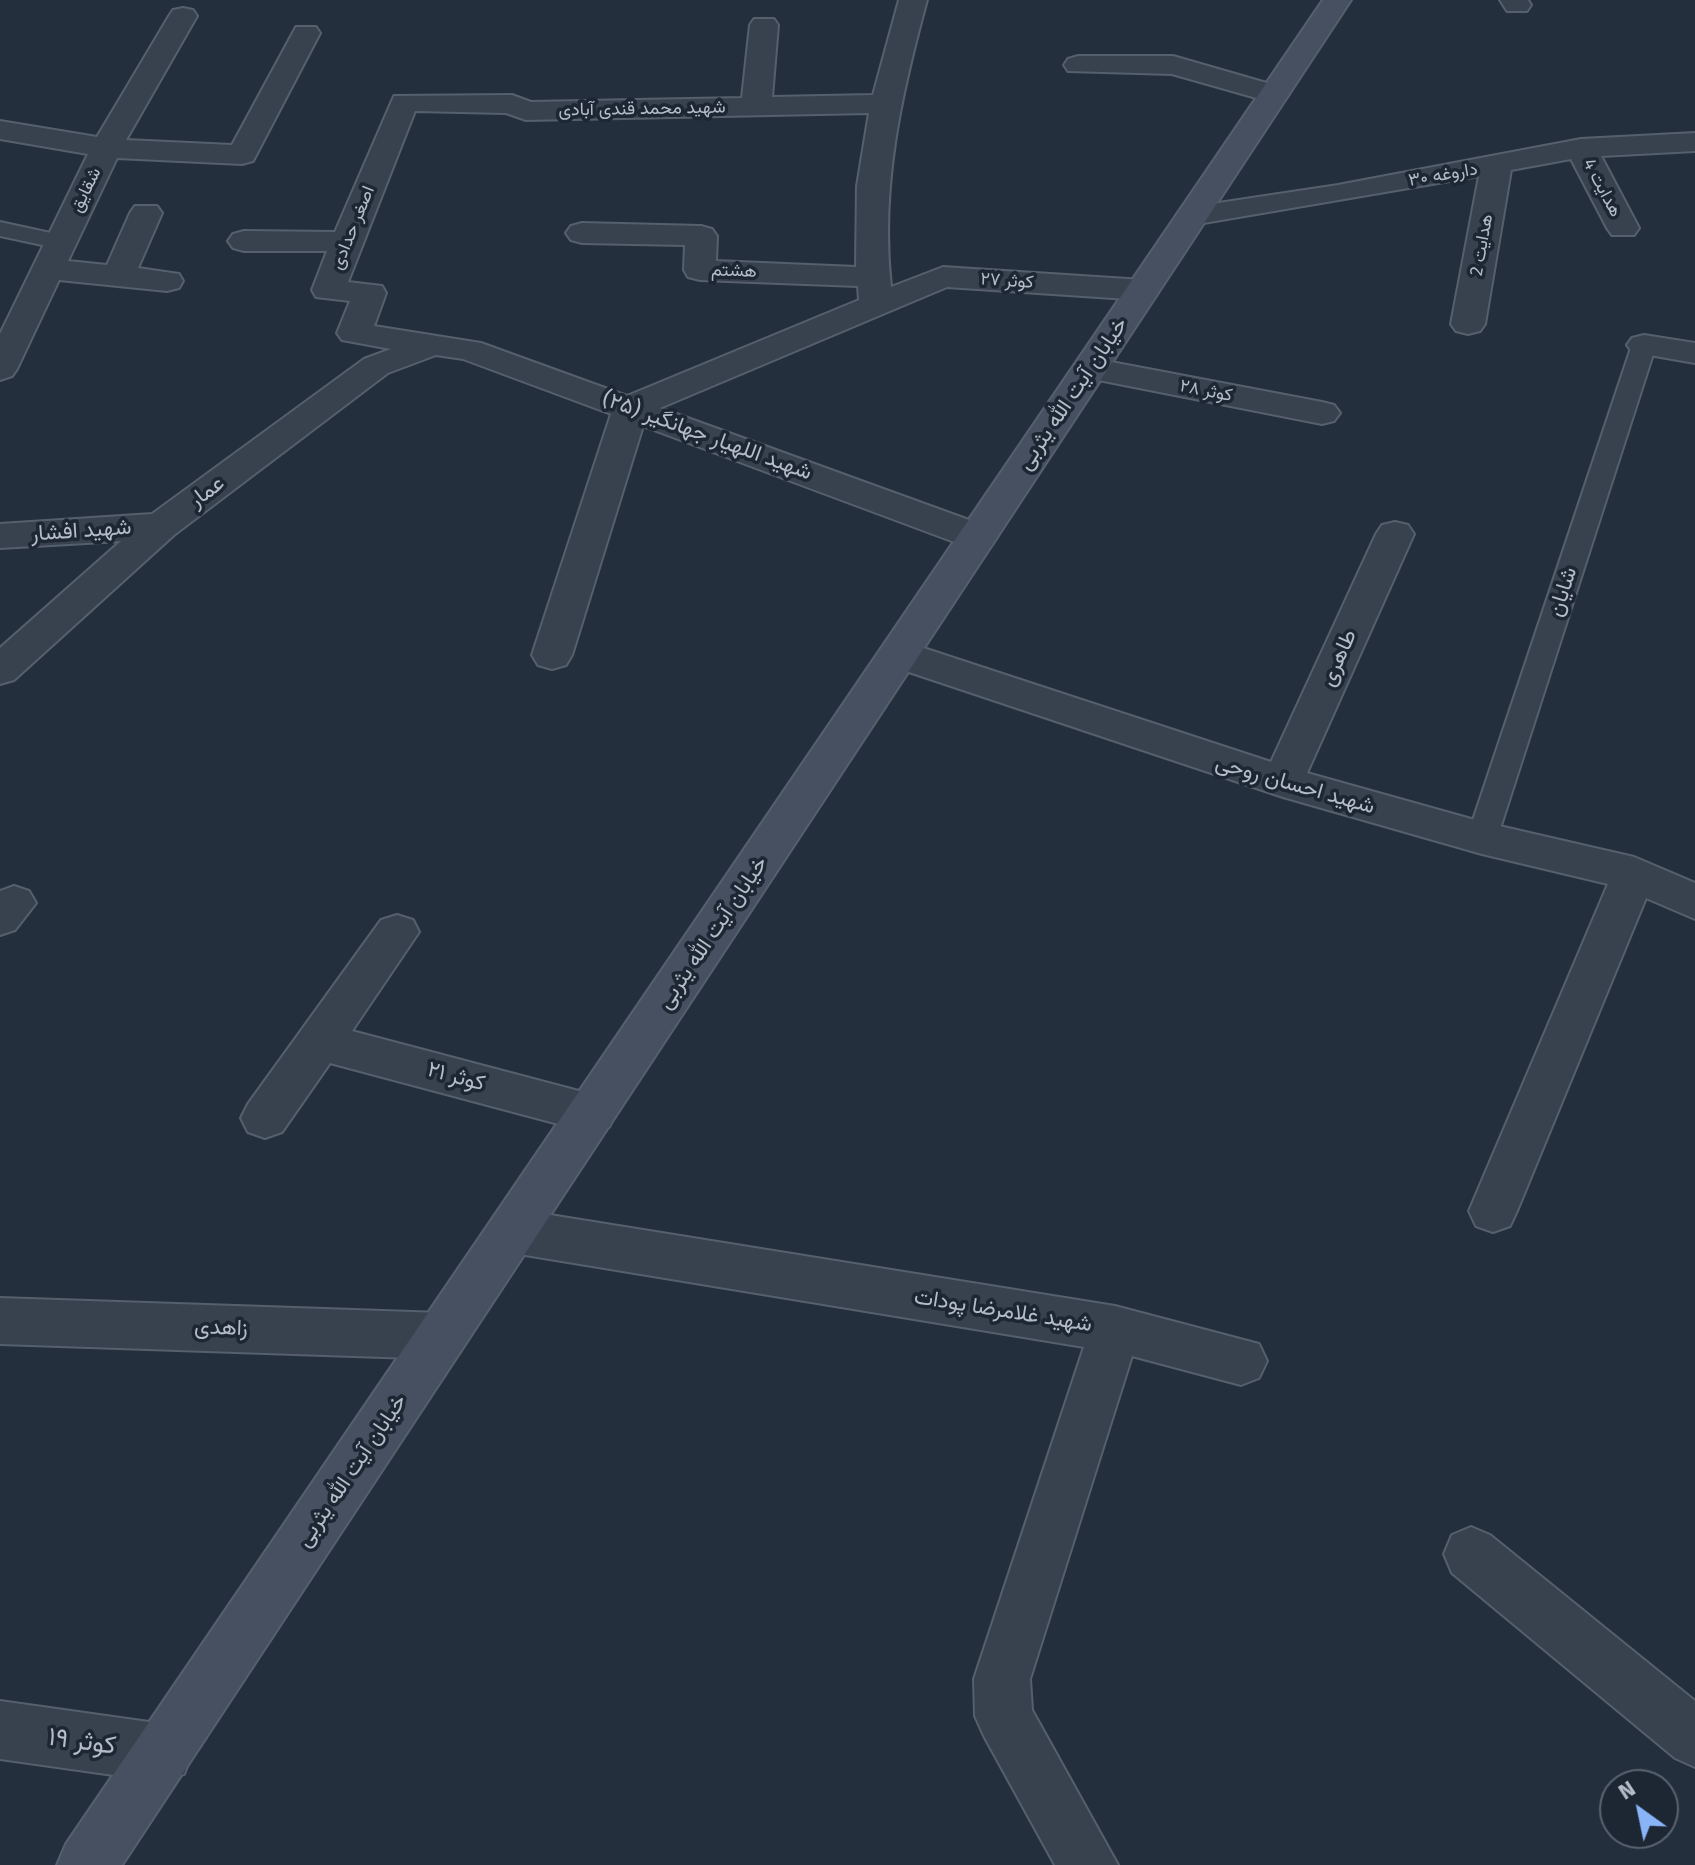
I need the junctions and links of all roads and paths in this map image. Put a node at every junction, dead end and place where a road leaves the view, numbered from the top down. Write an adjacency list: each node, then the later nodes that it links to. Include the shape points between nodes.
1 (913, 0): 9 (street)
2 (1337, 0): 7 (main road, خیابان آیت الله یثربی)
3 (183, 16): 13 (street, شقایق)
4 (764, 25): 10 (street)
5 (306, 33): 13 (street, via 242,155)
6 (1078, 65): 7 (street, via 1173,65)
7 (1274, 94): 17 (main road, خیابان آیت الله یثربی)
8 (404, 102): 10 (street, شهید محمد قندی آبادی, via 512,104 526,111); 22 (street, اصغر حدادی)
9 (883, 104): 10 (street, شهید محمد قندی آبادی); 27 (street, via 873,169)
10 (756, 107)
11 (0, 130): 13 (street)
12 (1695, 142): 14 (street, داروغه ۳۰)
13 (106, 148): 23 (street, شقایق)
14 (1581, 148): 15 (street, داروغه ۳۰); 18 (street, هدایت 4)
15 (1497, 165): 17 (street, داروغه ۳۰); 28 (street, هدایت 2)
16 (146, 213): 24 (street)
17 (1192, 216): 26 (main road, خیابان آیت الله یثربی)
18 (1623, 228)
19 (0, 229): 23 (lane)
20 (582, 233): 27 (street, هشتم, via 701,236 700,270)
21 (244, 241): 22 (street)
22 (347, 242): 29 (street, اصغر حدادی, via 328,290 370,293 354,333)
23 (54, 256): 24 (street); 32 (street, شقایق)
24 (119, 274): 25 (street)
25 (167, 281)
26 (1143, 290): 27 (street, کوثر ۲۷, via 943,277); 33 (main road, خیابان آیت الله یثربی)
27 (874, 291): 34 (street, کوثر ۲۷)
28 (1468, 324)
29 (435, 344): 34 (street, شهید اللهیار جهانگیر (۲۵), via 469,350); 36 (street, عمار, via 376,366)
30 (1644, 345): 31 (street); 44 (lane, شایان)
31 (1695, 353)
32 (0, 369)
33 (1090, 369): 35 (street, کوثر ۲۸); 39 (main road, خیابان آیت الله یثربی)
34 (631, 407): 39 (street, شهید اللهیار جهانگیر (۲۵)); 41 (street)
35 (1322, 413)
36 (161, 526): 38 (street, شهید افشار); 42 (street, عمار)
37 (1395, 534): 43 (street, طاهری)
38 (0, 536)
39 (978, 537): 40 (main road, خیابان آیت الله یثربی)
40 (899, 654): 43 (street, شهید احسان روحی); 49 (main road, خیابان آیت الله یثربی)
41 (552, 655)
42 (0, 670)
43 (1283, 782): 44 (street, شهید احسان روحی)
44 (1482, 838): 45 (street, شهید احسان روحی)
45 (1634, 874): 46 (street, شهید احسان روحی); 51 (street)
46 (1695, 902)
47 (397, 932): 48 (street)
48 (320, 1041): 49 (street, کوثر ۲۱); 50 (street)
49 (592, 1113): 52 (main road, خیابان آیت الله یثربی)
50 (265, 1118)
51 (1493, 1211)
52 (513, 1231): 54 (street, شهید غلامرضا پودات); 55 (main road, خیابان آیت الله یثربی)
53 (0, 1321): 55 (street, زاهدی)
54 (1115, 1329): 56 (street); 62 (street, شهید غلامرضا پودات, via 1002,1679 1004,1716)
55 (442, 1336): 60 (main road, خیابان آیت الله یثربی)
56 (1241, 1361)
57 (1471, 1554): 59 (street)
58 (0, 1730): 60 (street, کوثر ۱۹)
59 (1695, 1738)
60 (163, 1753): 61 (main road, خیابان آیت الله یثربی)
61 (87, 1865)
62 (1088, 1865)

